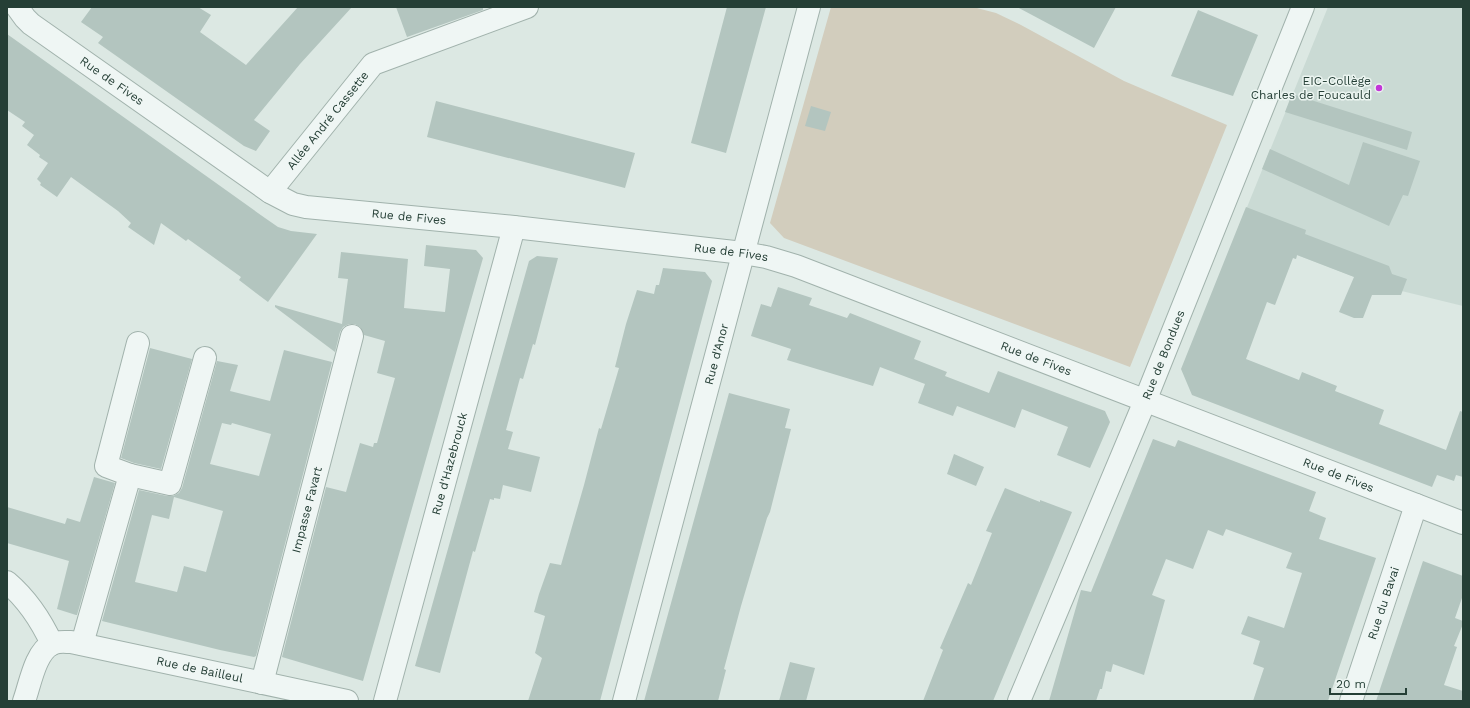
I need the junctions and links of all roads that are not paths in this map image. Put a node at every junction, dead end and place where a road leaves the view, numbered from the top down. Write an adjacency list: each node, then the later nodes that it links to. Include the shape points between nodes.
1 (17, 7): 5 (street, Rue de Fives, via 31,24)
2 (527, 7): 5 (street, Allée André Cassette, via 373,64)
3 (809, 7): 7 (street, Rue d'Anor)
4 (1303, 7): 11 (street, Rue de Bondues)
5 (270, 192): 6 (street, Rue de Fives, via 293,204 306,207)
6 (514, 227): 7 (street, Rue de Fives); 21 (street, Rue d'Hazebrouck)
7 (743, 253): 11 (street, Rue de Fives, via 796,266); 22 (street, Rue d'Anor)
8 (352, 336): 18 (street, Impasse Favart)
9 (138, 343): 12 (street, via 106,466)
10 (205, 358): 12 (street, via 170,484)
11 (1145, 401): 13 (street, Rue de Fives); 23 (street, Rue de Bondues)
12 (130, 476): 17 (street)
13 (1416, 505): 14 (street, Rue de Fives); 24 (street, Rue du Bavai)
14 (1463, 523)
15 (7, 582): 16 (street, via 31,606)
16 (52, 644): 17 (street, Rue de Bailleul); 19 (street, via 42,652 36,664)
17 (82, 644): 18 (street, Rue de Bailleul)
18 (262, 683): 20 (street, Rue de Bailleul)
19 (24, 701)
20 (348, 701)
21 (384, 701)
22 (624, 701)
23 (1019, 701)
24 (1352, 701)

